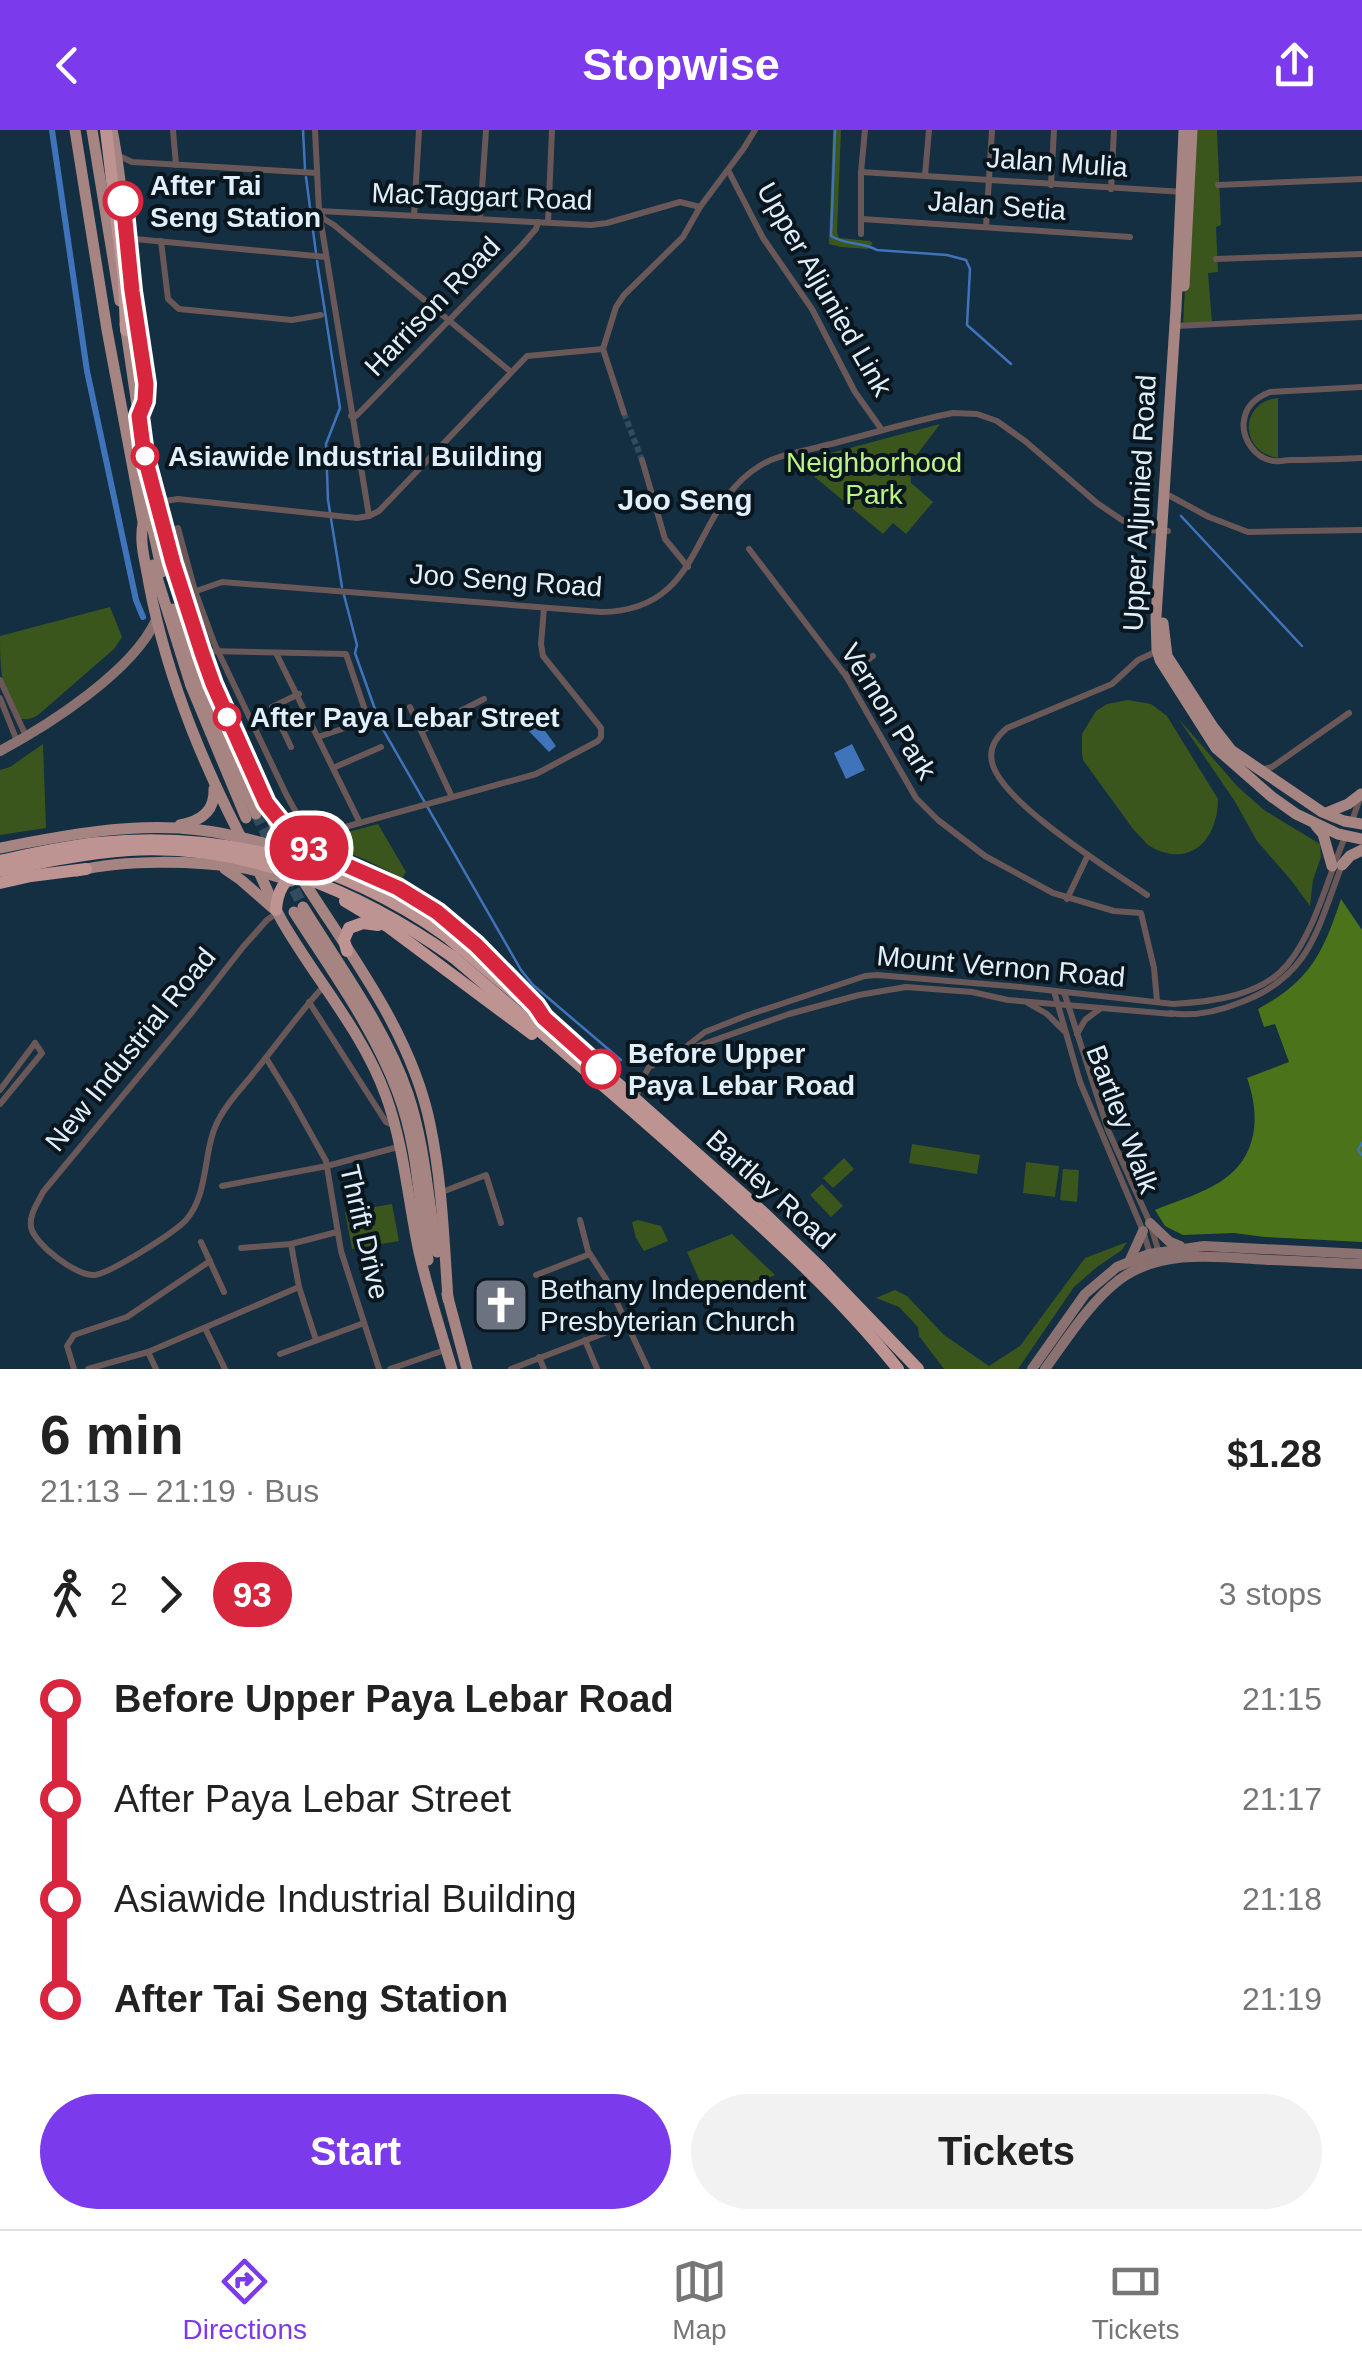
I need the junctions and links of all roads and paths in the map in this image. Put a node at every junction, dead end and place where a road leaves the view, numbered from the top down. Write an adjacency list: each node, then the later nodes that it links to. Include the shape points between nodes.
1 (76, 130): 64 (main road)
2 (92, 130): 50 (main road)
3 (109, 130): 17 (main road); 50 (highway)
4 (173, 130): 18 (street)
5 (315, 130): 20 (street)
6 (419, 130): 32 (street)
7 (486, 130): 33 (street)
8 (552, 130): 36 (street)
9 (755, 130): 19 (street)
10 (864, 130): 21 (street)
11 (929, 130): 22 (street)
12 (992, 130): 24 (street)
13 (1054, 130): 26 (street)
14 (1114, 130): 27 (street)
15 (1184, 130): 28 (main road, Upper Aljunied Road)
16 (1192, 130): 28 (main road, Upper Aljunied Road)
17 (118, 156): 18 (street); 42 (main road)
18 (176, 165): 20 (street)
19 (728, 170): 29 (street); 57 (street, Upper Aljunied Link)
20 (309, 172): 30 (street)
21 (860, 172): 22 (street, Jalan Mulia); 34 (street)
22 (925, 176): 24 (street, Jalan Mulia)
23 (1362, 179): 25 (street)
24 (989, 180): 26 (street, Jalan Mulia); 38 (street)
25 (1218, 184)
26 (1051, 185): 27 (street, Jalan Mulia)
27 (1112, 189): 28 (street, Jalan Mulia)
28 (1185, 192): 49 (main road, Upper Aljunied Road)
29 (700, 207): 36 (street, MacTaggart Road, via 680,202 591,225); 51 (street, via 683,237 624,295)
30 (319, 211): 31 (street, MacTaggart Road); 37 (street); 44 (street)
31 (330, 212): 32 (street, MacTaggart Road); 37 (street)
32 (414, 216): 33 (street, MacTaggart Road)
33 (480, 219): 35 (street, MacTaggart Road)
34 (862, 219): 38 (street, Jalan Setia); 39 (street)
35 (538, 222): 36 (street, MacTaggart Road); 48 (street, Harrison Road)
36 (548, 222)
37 (334, 224): 48 (street)
38 (986, 228): 40 (street, Jalan Setia)
39 (861, 234)
40 (1130, 237)
41 (161, 241): 42 (street); 44 (street); 46 (street, via 168,299 179,309 286,320)
42 (127, 244): 55 (main road, via 146,384)
43 (1362, 254): 45 (street)
44 (323, 256): 56 (street)
45 (1216, 259)
46 (320, 316)
47 (1362, 316): 49 (street)
48 (449, 321): 52 (street); 56 (street, Harrison Road)
49 (1177, 326): 61 (main road, Upper Aljunied Road)
50 (126, 330): 55 (main road)
51 (603, 349): 52 (street, via 527,356); 54 (street)
52 (511, 372): 63 (street)
53 (1362, 387): 59 (street, via 1270,392 1250,405 1243,426 1253,450 1274,461)
54 (624, 412)
55 (139, 416): 58 (main road)
56 (351, 416): 63 (street)
57 (882, 430): 66 (street, Joo Seng Road, via 953,413 988,417 1122,520); 68 (street, Joo Seng Road, via 776,459 747,475 720,506)
58 (144, 454): 62 (main road); 97 (main road, via 143,483 167,592)
59 (1362, 458)
60 (642, 460): 68 (street, via 666,540)
61 (1167, 495): 65 (street, via 1248,532); 66 (main road, Upper Aljunied Road)
62 (157, 503): 63 (street, via 178,499); 69 (main road)
63 (369, 516)
64 (142, 524): 71 (main road); 97 (main road, via 190,686)
65 (1362, 530)
66 (1165, 531): 73 (main road, Upper Aljunied Road)
67 (748, 550): 79 (street, Vernon Park)
68 (688, 567): 70 (street, Joo Seng Road, via 658,596 628,609)
69 (189, 594): 70 (street, Joo Seng Road, via 222,582); 74 (street); 75 (main road)
70 (544, 607): 96 (street, via 542,656 601,736 536,774)
71 (156, 620): 72 (street); 78 (main road)
72 (138, 647): 78 (street, via 156,649); 88 (street, via 70,709)
73 (1161, 649): 94 (main road, Upper Aljunied Road, via 1222,740); 100 (main road, Upper Aljunied Road, via 1172,680 1216,748); 108 (street, via 1112,684 1006,728 994,744 995,771 1014,794)
74 (218, 652): 75 (street); 76 (street); 99 (street, via 303,825 320,834)
75 (202, 653): 97 (main road)
76 (276, 653): 81 (street); 87 (street, via 349,657 365,718)
77 (873, 656): 79 (street)
78 (167, 659): 93 (main road)
79 (846, 676): 121 (street, Vernon Park, via 916,798 938,820 985,856)
80 (0, 680): 88 (street)
81 (299, 694): 87 (street); 89 (street, via 272,710)
82 (0, 698): 88 (street)
83 (484, 700): 86 (street)
84 (410, 707): 86 (street)
85 (1349, 713): 94 (street)
86 (421, 731): 96 (street)
87 (318, 738): 92 (street)
88 (21, 739): 91 (street)
89 (291, 747)
90 (380, 747): 92 (street)
91 (0, 751)
92 (333, 768): 99 (street)
93 (210, 773): 102 (main road, via 215,793 206,815); 103 (main road)
94 (1269, 773): 98 (main road, Upper Aljunied Road)
95 (1362, 793): 98 (main road); 101 (street)
96 (452, 797): 99 (street)
97 (256, 812): 106 (main road); 110 (highway)
98 (1326, 814): 101 (main road, Upper Aljunied Road)
99 (360, 823)
100 (1313, 823): 104 (main road, Upper Aljunied Road); 112 (main road)
101 (1359, 824): 104 (street)
102 (156, 828): 103 (main road); 105 (main road)
103 (240, 837): 106 (main road); 116 (main road)
104 (1354, 838): 112 (street)
105 (0, 848)
106 (283, 848): 110 (highway); 117 (main road)
107 (1362, 850): 112 (main road)
108 (1088, 854): 120 (street); 121 (street)
109 (0, 861): 138 (highway, Bartley Road, bridge, via 116,841 174,840 281,856 380,895 446,936)
110 (337, 862): 114 (highway); 117 (highway)
111 (210, 864): 113 (main road); 116 (main road); 123 (main road, via 229,871)
112 (1337, 865): 133 (street, Mount Vernon Road, via 1286,967 1234,995); 137 (street, Mount Vernon Road, via 1320,923 1286,978 1229,1007)
113 (86, 868): 118 (highway)
114 (358, 870): 122 (highway, via 338,871 332,885); 138 (highway, via 437,912)
115 (0, 871): 143 (highway, Bartley Road, bridge, via 129,850 238,858 296,875 386,913 453,957)
116 (259, 872): 117 (main road); 123 (main road)
117 (292, 875): 119 (main road); 123 (highway, via 277,896)
118 (0, 886)
119 (310, 890): 122 (highway); 123 (main road, via 285,890); 125 (main road)
120 (1147, 894)
121 (1068, 898): 133 (street, Vernon Park, via 1142,913)
122 (342, 900): 124 (highway)
123 (279, 915): 127 (main road); 142 (street, New Industrial Road, via 242,948 43,1192 30,1222 42,1246 90,1275 174,1230 198,1198 220,1117)
124 (394, 932): 125 (highway, via 356,924 346,934); 143 (highway)
125 (347, 950): 151 (main road, via 407,1052 430,1122)
126 (906, 977): 128 (street); 129 (street, Mount Vernon Road); 141 (street, Mount Vernon Road, via 865,976 748,1015 705,1032)
127 (324, 986): 132 (street); 147 (main road, via 373,1064)
128 (906, 987): 131 (street, Mount Vernon Road); 141 (street, Mount Vernon Road, via 789,1014)
129 (1054, 990): 130 (street, Mount Vernon Road); 134 (street, Bartley Walk)
130 (1064, 992): 133 (street, Mount Vernon Road); 135 (street, Bartley Walk)
131 (1023, 1001): 134 (street, Mount Vernon Road); 139 (street)
132 (309, 1002): 142 (street); 147 (street)
133 (1157, 1002): 137 (street)
134 (1058, 1003): 135 (street, Mount Vernon Road); 139 (street, Bartley Walk)
135 (1068, 1004): 136 (street, Mount Vernon Road); 140 (street, Bartley Walk)
136 (1102, 1008): 137 (street, Mount Vernon Road); 140 (street)
137 (1172, 1014)
138 (544, 1018): 145 (highway, Bartley Road)
139 (1066, 1032): 154 (street, Bartley Walk, via 1080,1082)
140 (1076, 1034): 154 (street, Bartley Walk)
141 (678, 1054): 145 (street, Mount Vernon Road, via 649,1067)
142 (266, 1058): 149 (street, Thrift Drive)
143 (572, 1058): 193 (highway, Bartley Road, via 761,1225)
144 (0, 1090): 146 (street, via 35,1043 42,1053)
145 (636, 1101): 194 (highway, Bartley Road, via 774,1223)
146 (0, 1104)
147 (394, 1125): 148 (main road)
148 (400, 1147): 149 (street); 177 (main road)
149 (327, 1166): 150 (street); 155 (street, Thrift Drive)
150 (222, 1186)
151 (439, 1194): 153 (street, via 486,1175); 171 (main road)
152 (580, 1220): 161 (street)
153 (501, 1224)
154 (1146, 1227): 159 (street); 163 (street, Bartley Walk); 167 (street)
155 (337, 1232): 157 (street); 172 (street, Thrift Drive)
156 (201, 1242): 164 (street)
157 (291, 1244): 158 (street); 169 (street)
158 (241, 1248)
159 (1184, 1248): 160 (street); 163 (street)
160 (1297, 1252): 162 (street); 165 (street)
161 (590, 1254): 168 (street); 173 (street)
162 (1362, 1254)
163 (1156, 1257): 165 (street); 167 (street)
164 (210, 1261): 170 (street); 181 (street, via 127,1317 74,1335 67,1346)
165 (1311, 1262): 166 (street)
166 (1362, 1264)
167 (1122, 1269): 195 (street, via 1085,1294); 196 (street)
168 (536, 1275)
169 (300, 1287): 174 (street); 175 (street)
170 (224, 1292)
171 (448, 1299): 177 (main road, via 408,1093 375,1024 298,909 399,1095); 188 (main road)
172 (364, 1323): 175 (street); 185 (street, Thrift Drive)
173 (628, 1324): 176 (street); 192 (street)
174 (205, 1328): 178 (street); 184 (street)
175 (316, 1340): 179 (street)
176 (585, 1340): 180 (street); 191 (street)
177 (444, 1344): 186 (street); 187 (main road)
178 (148, 1352): 182 (street); 183 (street)
179 (280, 1354)
180 (540, 1357): 189 (street); 190 (street)
181 (74, 1369)
182 (88, 1369)
183 (156, 1369)
184 (225, 1369)
185 (379, 1369)
186 (390, 1369)
187 (452, 1369)
188 (467, 1369)
189 (511, 1369)
190 (544, 1369)
191 (597, 1369)
192 (648, 1369)
193 (898, 1369)
194 (918, 1369)
195 (1032, 1369)
196 (1045, 1369)

